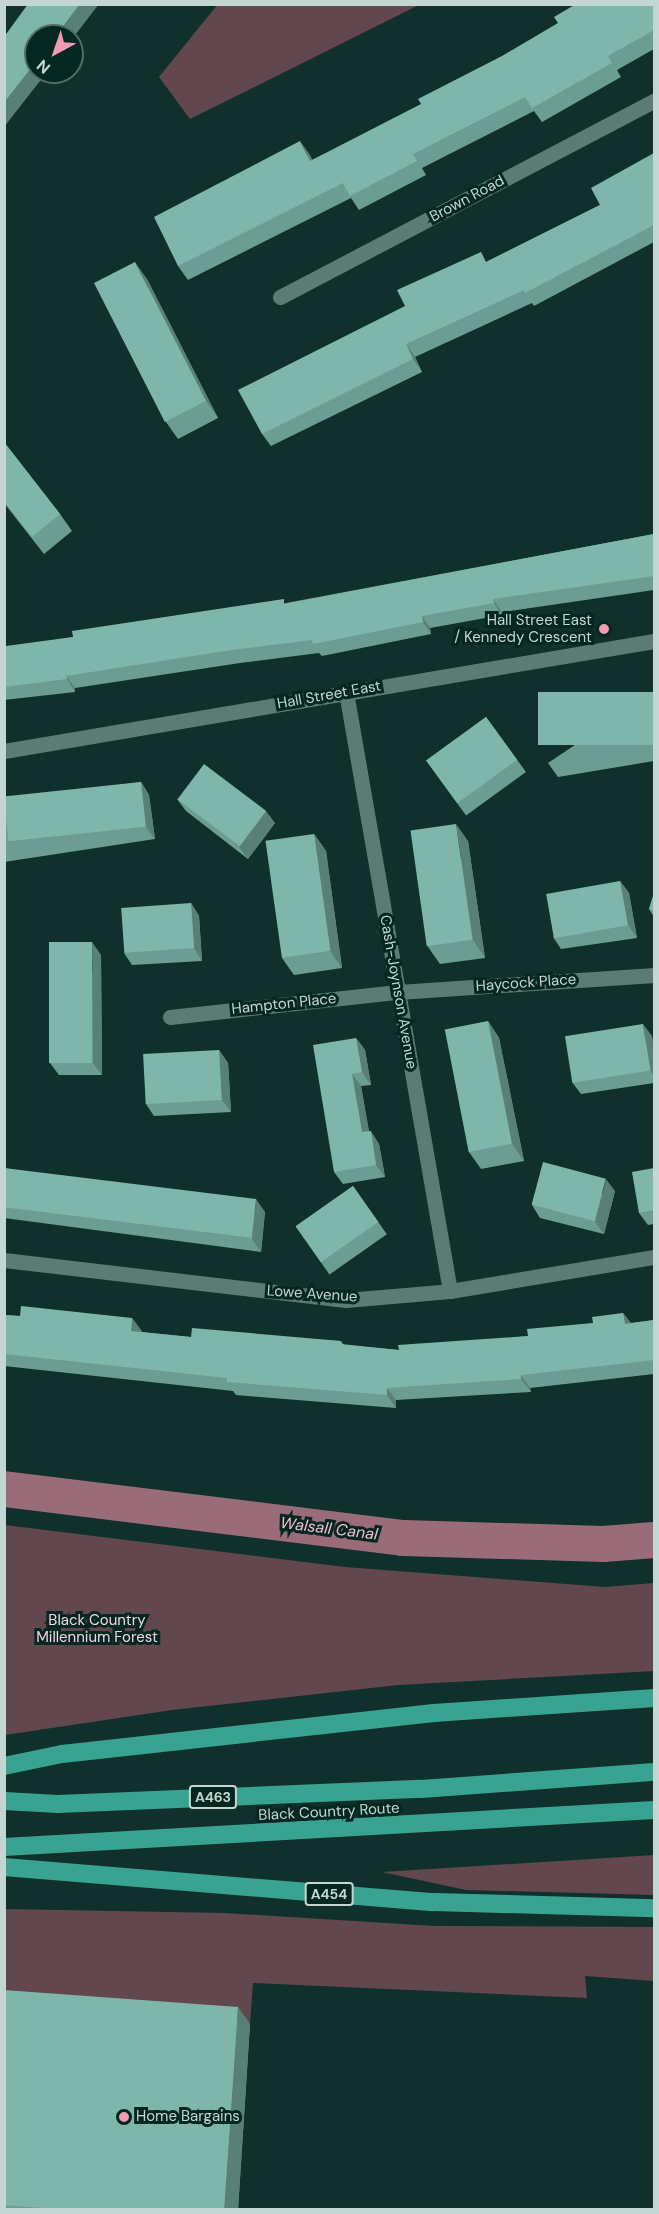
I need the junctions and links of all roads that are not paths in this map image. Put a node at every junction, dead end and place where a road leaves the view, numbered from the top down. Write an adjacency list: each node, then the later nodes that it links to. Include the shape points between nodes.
1 (654, 101): 2 (street, Brown Road)
2 (280, 297)
3 (654, 640): 4 (street, Hall Street East)
4 (346, 692): 5 (street, Hall Street East); 7 (street, Cash-Joynson Avenue)
5 (4, 751)
6 (654, 975): 7 (street, Haycock Place)
7 (398, 992): 8 (street, Hampton Place); 11 (street, Cash-Joynson Avenue)
8 (170, 1017)
9 (654, 1257): 11 (street, Lowe Avenue)
10 (4, 1260): 11 (street, Lowe Avenue, via 346,1300)
11 (450, 1291)
12 (654, 1698): 13 (highway, via 422,1714 62,1754)
13 (4, 1766)
14 (654, 1772): 15 (highway, Black Country Route / A463, via 421,1789 58,1804)
15 (4, 1801)
16 (654, 1810): 17 (highway, Black Country Route)
17 (4, 1847)
18 (4, 1867): 19 (highway, A454, via 435,1902)
19 (654, 1908)

